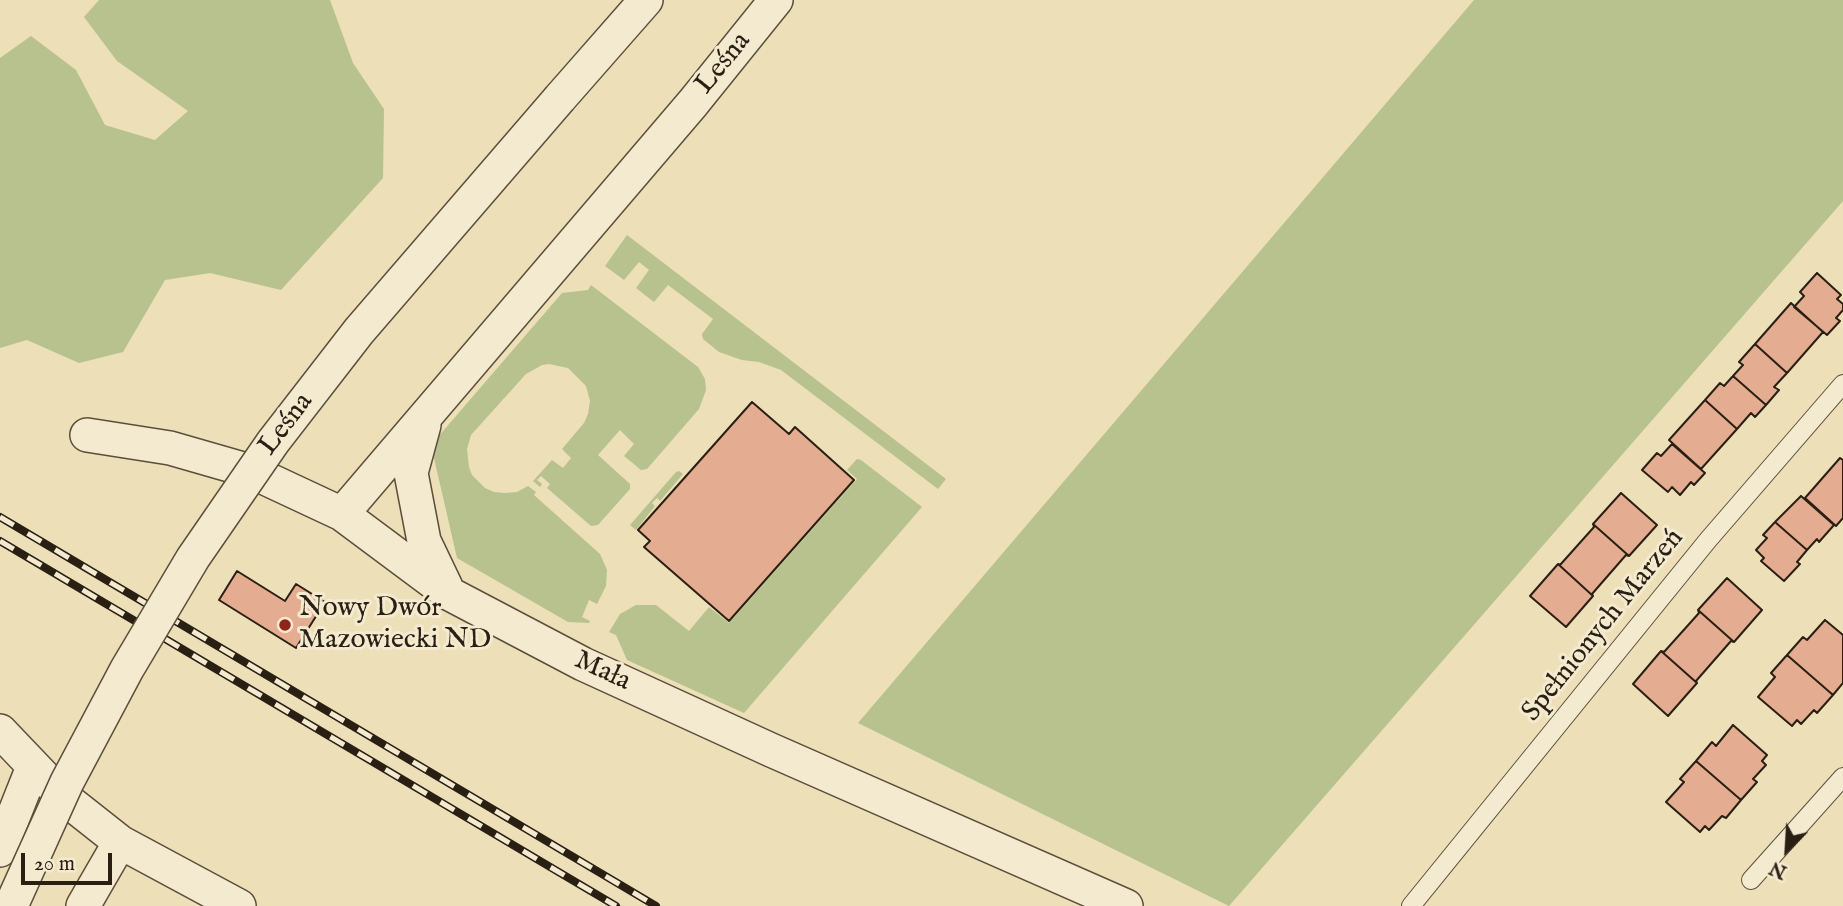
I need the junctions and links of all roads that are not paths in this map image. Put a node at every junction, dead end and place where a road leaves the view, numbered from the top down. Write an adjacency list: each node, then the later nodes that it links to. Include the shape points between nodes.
1 (646, 0): 14 (street, Leśna, bridge, via 359,331 273,442 192,558 127,669 67,782)
2 (776, 0): 4 (street, Leśna)
3 (1843, 384): 18 (lane, Spełnionych Marzeń, via 1708,540)
4 (426, 416): 6 (street, Leśna); 7 (street, Leśna, via 411,473 424,541)
5 (87, 435): 6 (street, Mała, via 170,448 250,471)
6 (342, 514): 7 (street, Mała)
7 (448, 593): 17 (street, Mała, via 583,664)
8 (0, 731): 9 (street)
9 (33, 767): 11 (street); 12 (street)
10 (1843, 777): 13 (lane)
11 (120, 842): 15 (street); 16 (street)
12 (0, 850)
13 (1751, 880)
14 (11, 906)
15 (83, 906)
16 (239, 906)
17 (1126, 906)
18 (1411, 906)

